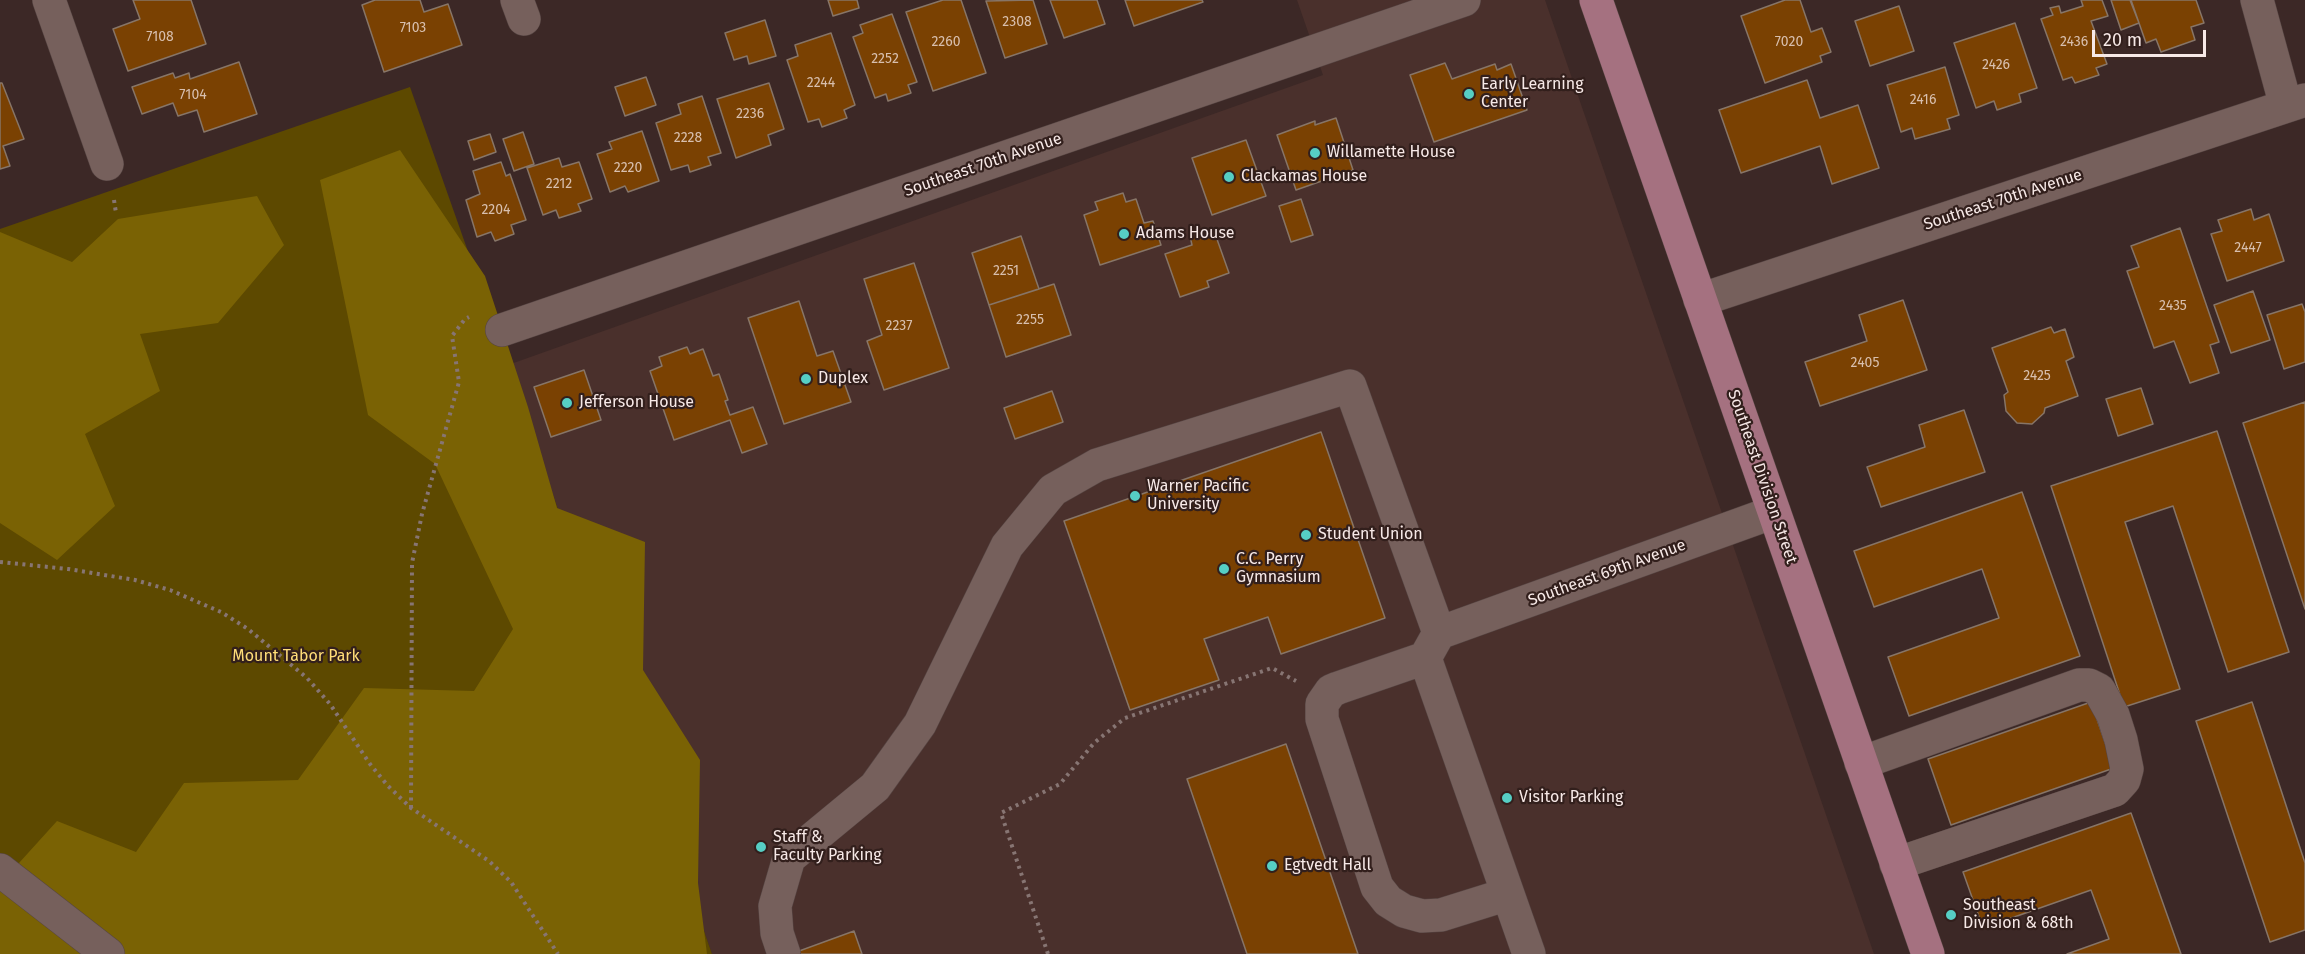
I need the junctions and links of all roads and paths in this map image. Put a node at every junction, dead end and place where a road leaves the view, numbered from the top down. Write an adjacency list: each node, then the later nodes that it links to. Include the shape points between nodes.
1 (49, 0): 6 (street)
2 (1464, 0): 8 (street, Southeast 70th Avenue)
3 (1596, 0): 7 (main road, Southeast Division Street)
4 (2257, 0): 5 (street)
5 (2296, 103): 7 (street, Southeast 70th Avenue)
6 (107, 164)
7 (1700, 300): 9 (main road, Southeast Division Street)
8 (489, 322): 14 (path, via 465,319 452,336 459,382 412,563)
9 (1774, 512): 11 (street, Southeast 69th Avenue); 13 (main road, Southeast Division Street)
10 (0, 561): 14 (path, via 135,580 170,590 230,618 307,678 330,704 370,764)
11 (1432, 646): 12 (street, Southeast 69th Avenue); 17 (street); 20 (street, via 1350,386 1097,465 1053,490 1007,546 920,724 875,788 789,858 775,906 777,933)
12 (1325, 697): 17 (street, via 1320,711 1322,720 1377,887 1388,901 1422,916 1441,915); 21 (path, via 1272,668 1125,718 1094,743 1060,784 1001,813)
13 (1861, 763): 15 (main road, Southeast Division Street); 15 (street, via 2079,685 2099,690 2121,740 2127,769 2115,790)
14 (411, 808): 19 (path, via 489,861 511,882)
15 (1896, 864): 23 (main road, Southeast Division Street)
16 (0, 870): 18 (street)
17 (1508, 894): 22 (street)
18 (108, 954)
19 (558, 954)
20 (784, 954)
21 (1048, 954)
22 (1529, 954)
23 (1928, 954)

